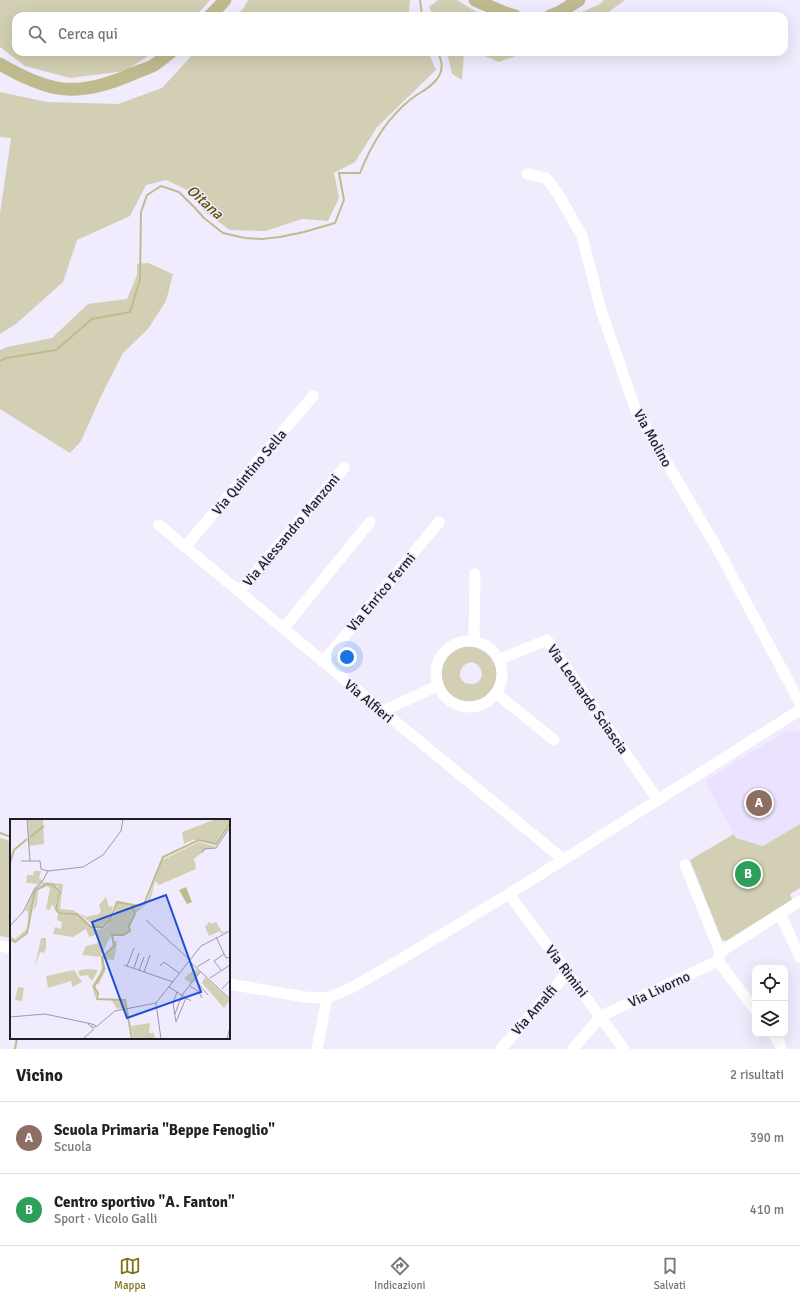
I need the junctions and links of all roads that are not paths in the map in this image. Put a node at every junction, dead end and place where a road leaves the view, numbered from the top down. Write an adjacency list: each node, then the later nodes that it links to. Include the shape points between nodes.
1 (527, 174): 16 (street, Via Molino, via 546,178 579,231 601,310 636,411 716,546)
2 (313, 396): 7 (street, Via Quintino Sella)
3 (344, 468): 9 (street, Via Alessandro Manzoni)
4 (370, 522): 10 (street)
5 (439, 522): 13 (street, Via Enrico Fermi)
6 (159, 525): 7 (street, Via Alfieri)
7 (185, 547): 9 (street, Via Alfieri)
8 (475, 574): 11 (street)
9 (239, 592): 10 (street, Via Alfieri)
10 (283, 629): 13 (street, Via Alfieri)
11 (474, 641): 12 (street, via 491,649); 14 (street, via 464,641 446,649 436,666)
12 (500, 659): 15 (street, via 502,677); 19 (street, Via Leonardo Sciascia, via 547,640)
13 (323, 662): 17 (street, Via Alfieri)
14 (437, 686): 15 (street, via 443,696 462,707 484,704); 17 (street)
15 (496, 693): 18 (street)
16 (799, 710): 19 (street)
17 (383, 712): 20 (street, Via Alfieri)
18 (554, 740)
19 (658, 800): 20 (street)
20 (563, 859): 22 (street)
21 (685, 865): 27 (street)
22 (509, 894): 29 (street, Via Rimini); 31 (street, via 350,989)
23 (800, 901): 24 (street, Via Livorno)
24 (780, 914): 27 (street, Via Livorno); 28 (street)
25 (0, 946): 26 (street)
26 (10, 948)
27 (719, 957): 32 (street); 33 (street, Via Livorno)
28 (800, 957)
29 (568, 972): 33 (street, Via Rimini); 36 (street, Via Amalfi)
30 (230, 984): 31 (street, via 305,997)
31 (327, 998): 35 (street)
32 (752, 1006)
33 (601, 1016): 37 (street); 38 (street, Via Rimini)
34 (775, 1037): 39 (street)
35 (317, 1049)
36 (501, 1049)
37 (573, 1049)
38 (624, 1049)
39 (781, 1049)

